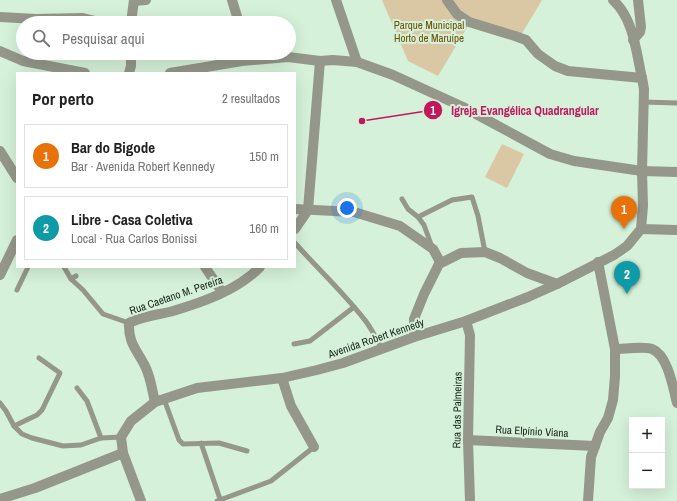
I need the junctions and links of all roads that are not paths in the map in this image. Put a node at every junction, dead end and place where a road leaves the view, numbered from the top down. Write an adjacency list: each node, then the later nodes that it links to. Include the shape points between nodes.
1 (134, 0): 2 (street); 8 (street)
2 (146, 0)
3 (232, 0): 9 (street)
4 (336, 0): 20 (street)
5 (447, 0): 24 (street, via 457,14 469,22 526,40 538,54 555,66 568,71)
6 (613, 0): 12 (street, via 627,17)
7 (638, 0): 12 (street, via 641,28)
8 (132, 16)
9 (237, 16)
10 (0, 17): 11 (street)
11 (16, 18)
12 (633, 40): 24 (street)
13 (0, 51): 14 (street)
14 (16, 58)
15 (296, 58): 19 (street)
16 (20, 60): 21 (street)
17 (131, 60): 22 (street)
18 (228, 60): 23 (street)
19 (320, 61): 20 (street); 33 (street)
20 (357, 62): 28 (street, via 393,75 462,107 550,154 580,162)
21 (81, 72)
22 (129, 72)
23 (174, 72)
24 (642, 78): 25 (street)
25 (643, 102): 26 (lane); 28 (street)
26 (677, 103)
27 (0, 151): 30 (street)
28 (642, 171): 29 (street); 36 (street)
29 (677, 172)
30 (16, 176)
31 (402, 200): 34 (lane)
32 (296, 209): 33 (street)
33 (308, 210): 35 (street); 40 (street, via 354,212 400,226)
34 (418, 217): 40 (lane, via 424,225); 41 (lane, via 452,200 472,197)
35 (296, 228)
36 (641, 229): 37 (street); 42 (street, Avenida Robert Kennedy, via 627,246)
37 (677, 230)
38 (16, 242): 48 (street)
39 (296, 245): 52 (lane)
40 (433, 249): 43 (street)
41 (485, 252): 43 (street, via 461,253); 49 (street, via 527,273)
42 (598, 262): 49 (street, Avenida Robert Kennedy); 58 (street)
43 (439, 264): 55 (street, via 414,319)
44 (28, 268): 50 (lane)
45 (65, 268): 54 (lane, via 104,314)
46 (206, 268): 51 (street)
47 (259, 268): 51 (street, Rua Caetano M. Pereira, via 250,277)
48 (0, 275)
49 (557, 284): 53 (street, Avenida Robert Kennedy)
50 (17, 290)
51 (222, 292): 54 (street, Rua Caetano M. Pereira)
52 (354, 307): 56 (lane, via 310,341); 57 (lane, via 366,320)
53 (466, 321): 55 (street, Avenida Robert Kennedy); 68 (street, Rua das Palmeiras, via 470,335)
54 (129, 324): 62 (street, Rua Caetano M. Pereira, via 128,334 131,343)
55 (414, 337): 57 (street, Avenida Robert Kennedy)
56 (294, 344)
57 (382, 348): 60 (street, Avenida Robert Kennedy, via 337,365)
58 (615, 349): 64 (street, via 651,348 660,353 671,377); 70 (street, via 613,400)
59 (39, 358): 65 (lane, via 60,373 42,410)
60 (282, 378): 62 (street, Avenida Robert Kennedy, via 197,388); 71 (street, via 291,406)
61 (77, 388): 67 (lane, via 87,401)
62 (159, 401): 66 (street, Avenida Robert Kennedy, via 131,421); 69 (lane, via 183,444)
63 (0, 403): 65 (lane)
64 (677, 403)
65 (14, 426): 67 (lane, via 22,434 63,446 82,445)
66 (121, 437): 67 (lane); 73 (street)
67 (101, 438)
68 (468, 440): 70 (street, Rua Elpínio Viana); 77 (street, Rua das Palmeiras)
69 (201, 443): 72 (lane, via 219,443); 75 (lane)
70 (595, 446): 78 (street, via 591,457)
71 (314, 447): 75 (lane, via 272,481)
72 (247, 451)
73 (123, 453): 74 (street); 76 (street)
74 (3, 500)
75 (218, 500)
76 (141, 501)
77 (470, 501)
78 (588, 501)

